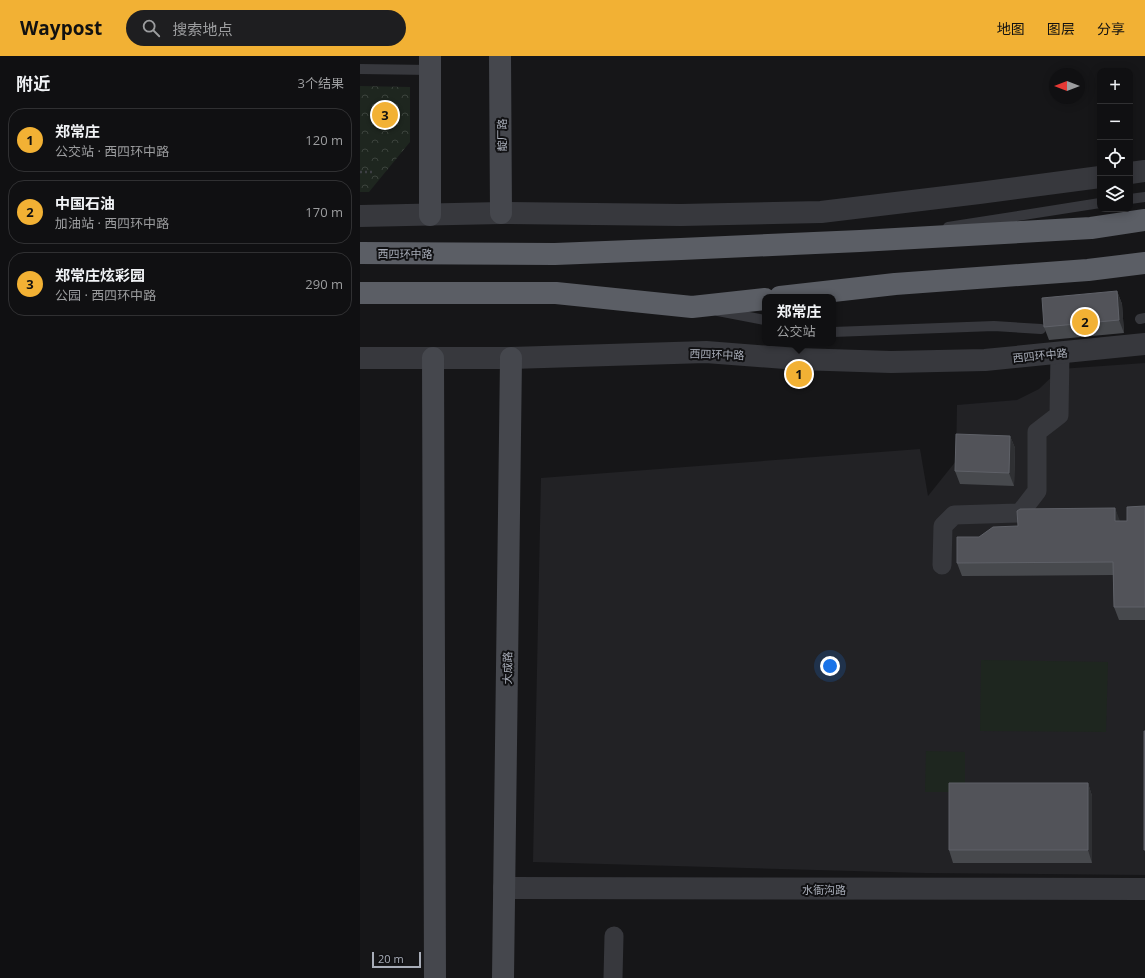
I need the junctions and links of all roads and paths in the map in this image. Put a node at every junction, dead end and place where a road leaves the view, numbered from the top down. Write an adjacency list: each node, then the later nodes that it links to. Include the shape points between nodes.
1 (500, 56): 12 (main road, 靛厂路)
2 (430, 63): 3 (lane); 13 (main road)
3 (360, 69)
4 (1145, 171): 7 (street)
5 (360, 172): 6 (path)
6 (374, 172)
7 (1133, 173)
8 (1097, 177): 12 (street, via 821,212 681,215)
9 (1145, 197): 10 (lane)
10 (1133, 199)
11 (1097, 203): 16 (lane)
12 (501, 213): 13 (street)
13 (430, 215): 14 (street)
14 (360, 216)
15 (1145, 220): 16 (highway, 西四环中路, via 1090,228)
16 (860, 241): 17 (highway, 西四环中路, via 555,254)
17 (360, 253)
18 (1145, 263): 20 (highway)
19 (360, 293): 22 (highway, via 556,294)
20 (807, 294)
21 (762, 299): 22 (highway)
22 (692, 307): 23 (lane)
23 (762, 319)
24 (1041, 329): 25 (lane, via 994,326)
25 (836, 332)
26 (1145, 344): 27 (street, 西四环中路)
27 (1060, 353): 30 (street, 西四环中路, via 985,360 891,362 798,359 706,352); 31 (street, via 1059,416 1037,432 1037,491 1020,513 954,515 943,526)
28 (360, 358): 29 (street, 西四环中路)
29 (433, 358): 30 (street, 西四环中路); 35 (main road)
30 (511, 358): 32 (main road, 大成路)
31 (942, 565)
32 (504, 888): 33 (street, 水衙沟路); 36 (main road, 大成路)
33 (1145, 889)
34 (614, 936): 37 (street)
35 (435, 978)
36 (502, 978)
37 (613, 978)

